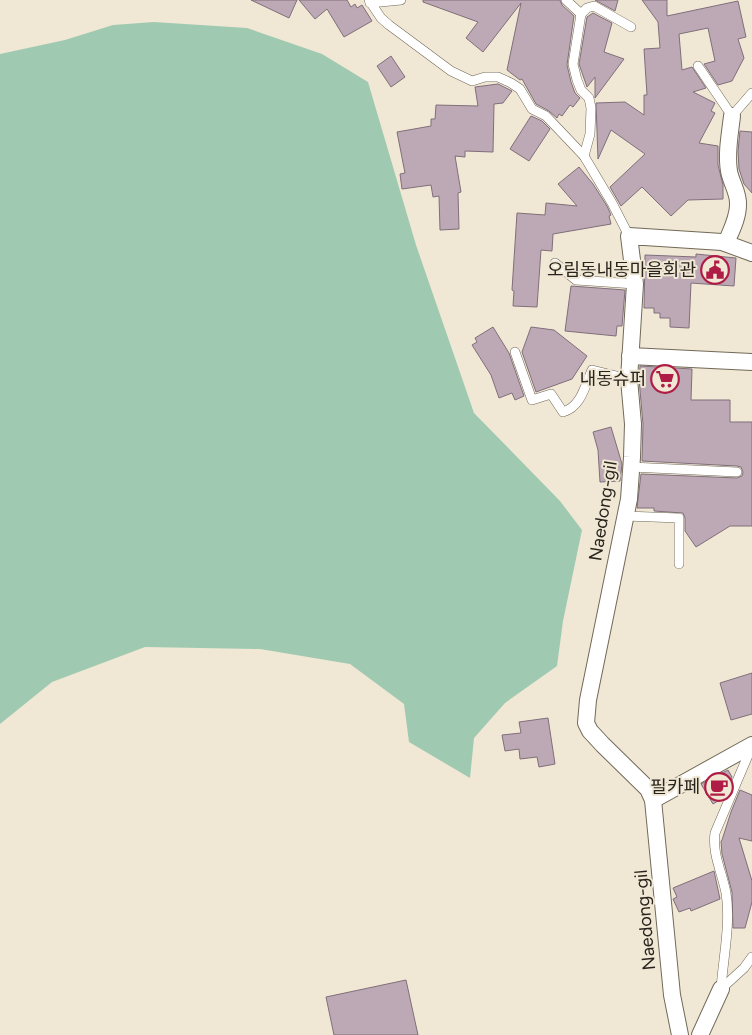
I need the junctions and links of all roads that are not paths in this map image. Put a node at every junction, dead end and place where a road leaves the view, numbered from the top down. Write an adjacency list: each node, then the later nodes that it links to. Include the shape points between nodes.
1 (401, 0): 3 (lane)
2 (566, 0): 4 (lane)
3 (369, 2): 9 (lane, via 389,26 451,71 472,81 498,77 512,82 532,109 546,116)
4 (581, 14): 5 (lane, via 594,6); 9 (lane, via 573,64 591,108 590,134)
5 (631, 27)
6 (698, 66): 8 (lane)
7 (752, 93): 8 (lane)
8 (732, 116): 11 (street, via 728,168 739,205)
9 (584, 156): 10 (lane)
10 (629, 236): 11 (street); 14 (street, Naedong-gil)
11 (726, 243): 12 (street)
12 (752, 253)
13 (555, 263): 14 (lane, via 576,280)
14 (635, 284): 16 (street, Naedong-gil)
15 (515, 352): 18 (lane, via 532,400 552,394 563,412 578,404 592,370)
16 (630, 356): 17 (street); 18 (street, Naedong-gil)
17 (752, 362)
18 (629, 379): 19 (street, Naedong-gil, via 633,424)
19 (631, 468): 20 (lane); 21 (street, Naedong-gil)
20 (737, 472)
21 (625, 516): 22 (lane, via 679,518); 24 (street, Naedong-gil, via 586,723 602,745 648,789)
22 (679, 564)
23 (752, 745): 24 (street); 26 (lane, via 715,833 716,861 726,892 727,908)
24 (653, 800): 27 (street, Naedong-gil, via 672,995)
25 (752, 957): 26 (lane)
26 (721, 989): 28 (street)
27 (680, 1035)
28 (700, 1035)

